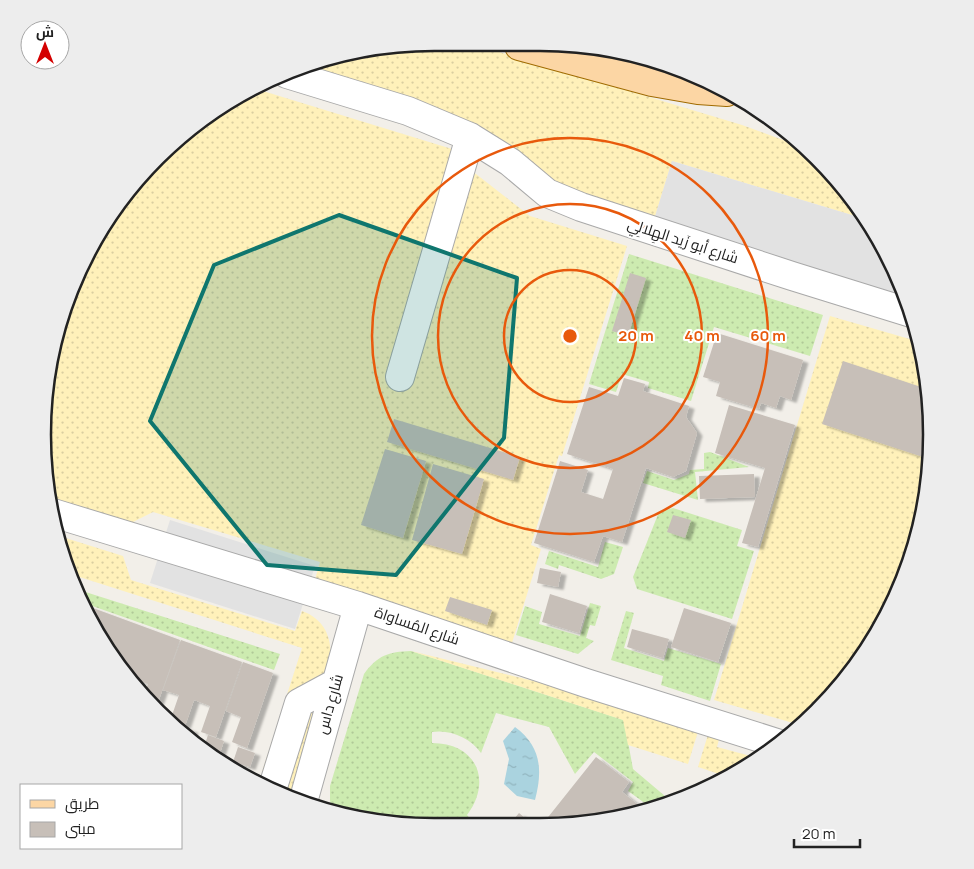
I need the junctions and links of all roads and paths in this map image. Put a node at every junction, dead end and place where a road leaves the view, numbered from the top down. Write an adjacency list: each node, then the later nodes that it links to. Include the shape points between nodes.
1 (537, 51): 3 (main road, via 652,82)
2 (297, 77): 4 (street, شارع أبو زَيد الهِلالِي, via 408,111)
3 (708, 91)
4 (470, 137): 5 (street, شارع أبو زَيد الهِلالِي, via 510,162 548,193 581,207); 6 (street)
5 (902, 310)
6 (400, 377)
7 (60, 515): 8 (street, شارع المُساواة)
8 (358, 606): 9 (street, شارع داس); 10 (street, شارع المُساواة)
9 (336, 683): 11 (street, via 299,703); 12 (street, شارع داس)
10 (770, 741)
11 (274, 782)
12 (305, 795)

